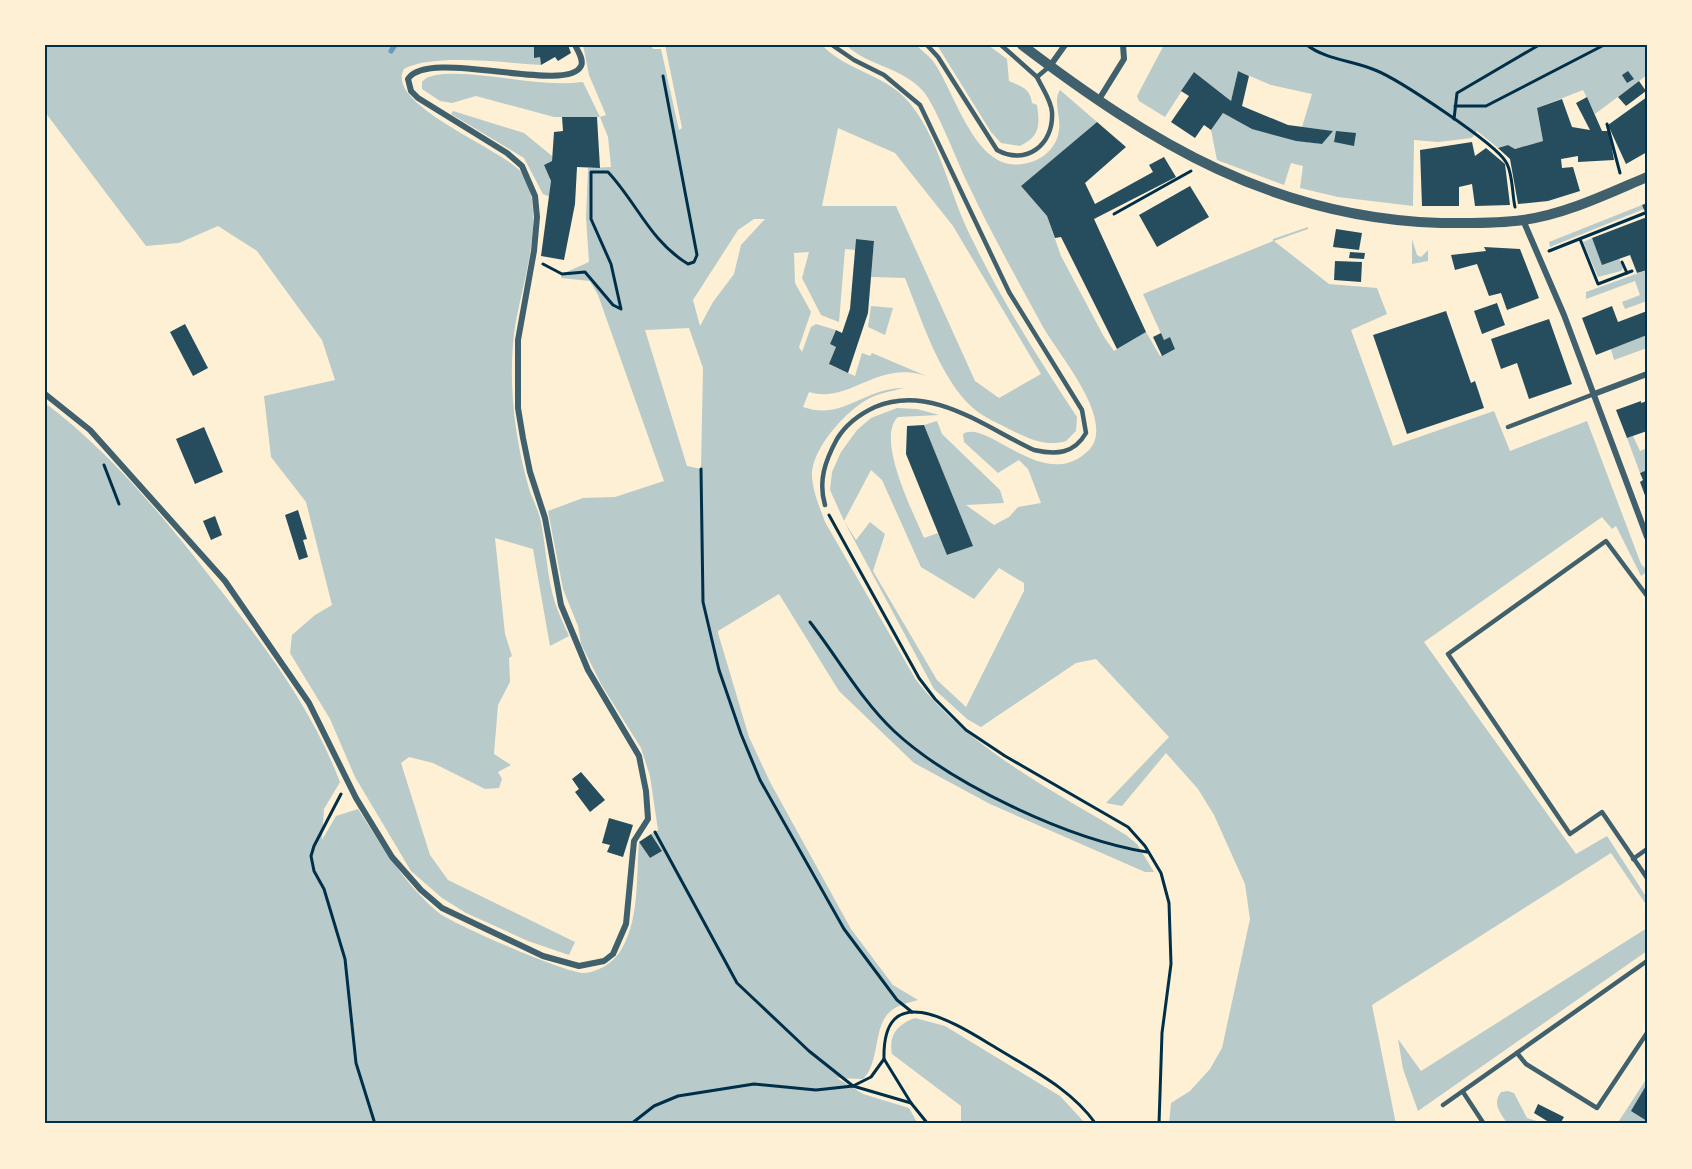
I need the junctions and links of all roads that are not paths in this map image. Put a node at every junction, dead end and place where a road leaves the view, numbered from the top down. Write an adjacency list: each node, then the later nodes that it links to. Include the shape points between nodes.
1 (575, 45): 14 (street, via 582,66 568,73 517,74 447,67 418,69 408,79 418,98 522,166 536,196 533,256 518,340 516,378 530,472 545,518 561,606 596,686 639,756 645,777 648,819 634,842 628,918 613,954 604,961 569,964 543,956 442,908 422,890 392,857 348,782 309,703 225,581 90,430)
2 (832, 45): 17 (lane, via 884,75 920,105 1009,292 1082,410 1086,433 1075,448 1051,454 1034,450 940,405 909,400 886,402 857,417 838,437 820,486)
3 (927, 45): 9 (lane, via 997,150 1007,156 1035,151 1049,134 1051,105)
4 (1001, 45): 9 (lane)
5 (1022, 45): 8 (street)
6 (1065, 45): 8 (street)
7 (1124, 45): 10 (street, via 1124,59)
8 (1050, 66): 9 (lane); 10 (street)
9 (1037, 77)
10 (1097, 101): 12 (street, via 1184,153 1235,178 1306,204 1392,221 1473,224)
11 (1647, 177): 12 (street, via 1581,204)
12 (1523, 220): 15 (street)
13 (1647, 374): 15 (street)
14 (45, 394)
15 (1594, 394): 16 (lane); 18 (street)
16 (1508, 427)
17 (825, 505)
18 (1647, 537)
19 (1647, 596): 21 (lane, via 1606,542 1448,654 1570,834 1602,813)
20 (1647, 849): 21 (lane)
21 (1633, 859): 22 (lane)
22 (1647, 878)
23 (1647, 961): 25 (lane)
24 (1647, 1033): 25 (lane, via 1597,1108 1526,1064)
25 (1517, 1053): 26 (lane)
26 (1463, 1092): 27 (lane); 28 (lane)
27 (1443, 1105)
28 (1484, 1124)

